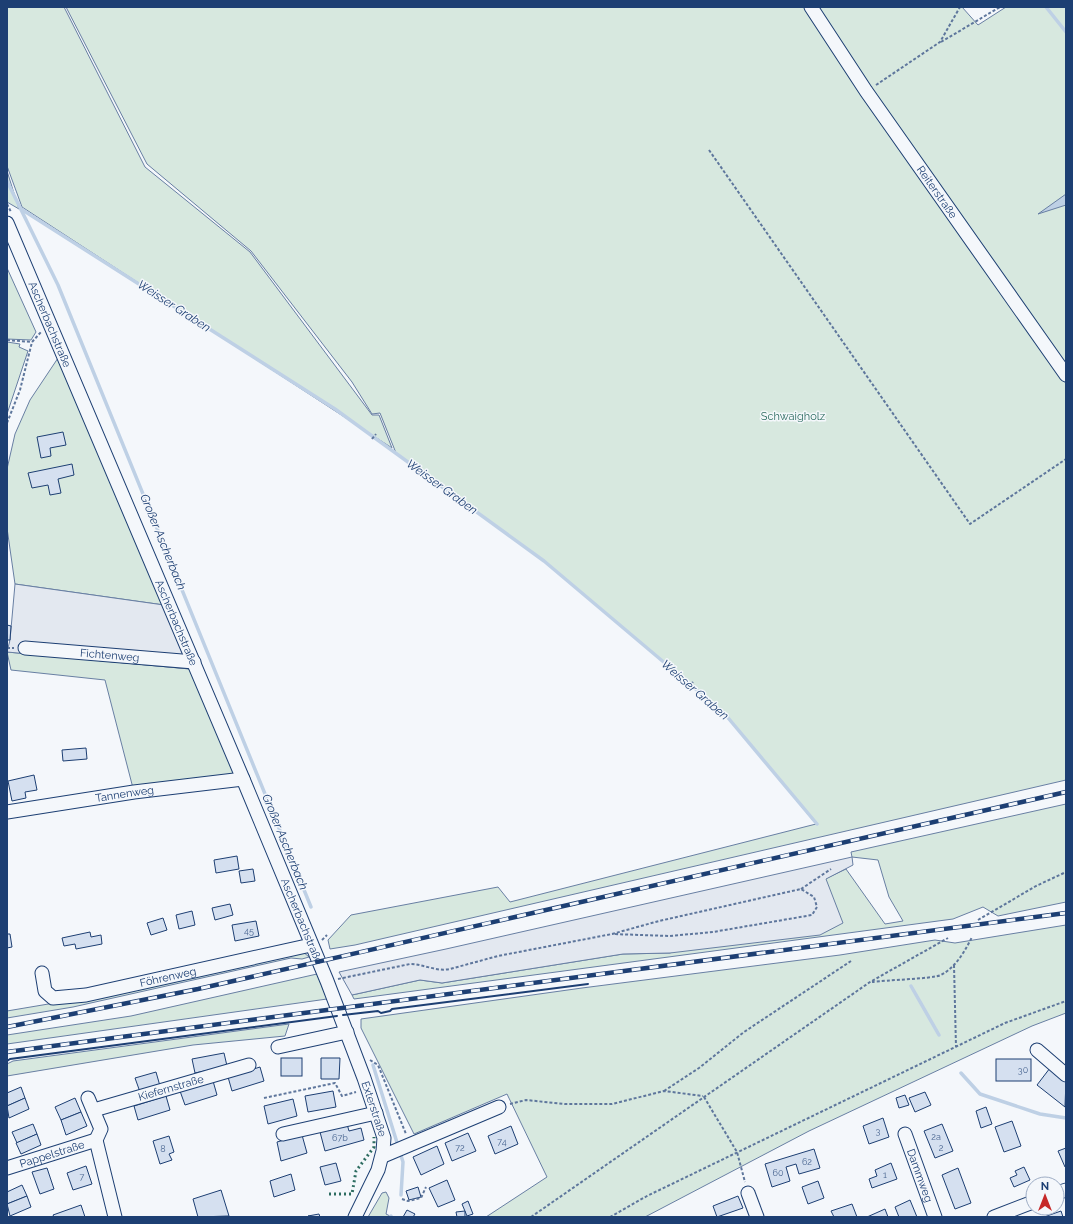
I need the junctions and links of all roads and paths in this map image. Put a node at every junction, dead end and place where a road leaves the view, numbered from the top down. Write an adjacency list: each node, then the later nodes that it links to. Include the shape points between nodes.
1 (811, 7): 5 (street, Reiterstraße)
2 (960, 7): 4 (path)
3 (1000, 7): 4 (path)
4 (940, 42): 5 (path)
5 (866, 91): 11 (street, Reiterstraße)
6 (709, 150): 15 (path, via 970,524)
7 (7, 223): 8 (street, Ascherbachstraße)
8 (50, 324): 10 (path); 17 (street, Ascherbachstraße)
9 (7, 340): 10 (path)
10 (32, 342): 12 (path, via 20,390)
11 (1066, 375)
12 (7, 423)
13 (376, 434): 14 (path)
14 (372, 439)
15 (1066, 459)
16 (25, 648): 17 (street, Fichtenweg)
17 (194, 662): 20 (street, Ascherbachstraße)
18 (693, 682): 19 (path)
19 (688, 688)
20 (243, 779): 21 (street, Tannenweg, via 134,792); 30 (street, Ascherbachstraße)
21 (7, 812)
22 (832, 869): 24 (path)
23 (1066, 872): 25 (path, via 1036,886)
24 (800, 889): 26 (path); 26 (path, via 814,897 817,907 812,915 720,931 670,936)
25 (978, 920)
26 (612, 934): 34 (path, via 498,956 443,971 420,964 410,964)
27 (328, 935): 30 (path)
28 (972, 937): 32 (path)
29 (948, 938): 35 (path)
30 (316, 943): 33 (street, Föhrenweg, via 86,994 53,998 44,991); 34 (street, Ascherbachstraße)
31 (851, 961): 45 (path, via 744,1032 699,1068)
32 (954, 965): 35 (path, via 940,975); 39 (path)
33 (42, 973)
34 (327, 981): 37 (street, Ascherbachstraße)
35 (870, 982): 46 (path)
36 (1066, 1001): 39 (path, via 1005,1023)
37 (345, 1028): 38 (street); 44 (street, Exterstraße)
38 (278, 1047)
39 (956, 1047): 56 (path)
40 (1036, 1050): 43 (street)
41 (249, 1065): 50 (street, Kiefernstraße)
42 (378, 1065): 55 (path)
43 (1066, 1075)
44 (367, 1089): 48 (path, via 342,1096 335,1083); 51 (street, Exterstraße)
45 (664, 1090): 46 (path); 49 (path, via 612,1104 565,1104 526,1100)
46 (704, 1096): 56 (path); 65 (path)
47 (88, 1098): 50 (street)
48 (264, 1098)
49 (498, 1107): 55 (street)
50 (94, 1110): 54 (street, via 101,1130)
51 (376, 1112): 52 (street); 57 (street, Exterstraße, via 384,1138)
52 (283, 1134)
53 (905, 1134): 68 (street, Dammweg)
54 (96, 1140): 58 (street, Pappelstraße); 63 (street)
55 (410, 1144): 57 (street)
56 (737, 1152): 60 (path); 66 (path)
57 (382, 1156): 64 (street, Exterstraße, via 378,1170)
58 (7, 1168)
59 (426, 1187): 61 (path, via 421,1198 408,1201)
60 (748, 1193): 67 (street)
61 (402, 1199)
62 (1025, 1205): 69 (street)
63 (115, 1217)
64 (355, 1217)
65 (531, 1217)
66 (610, 1217)
67 (757, 1217)
68 (935, 1217)
69 (994, 1217)

